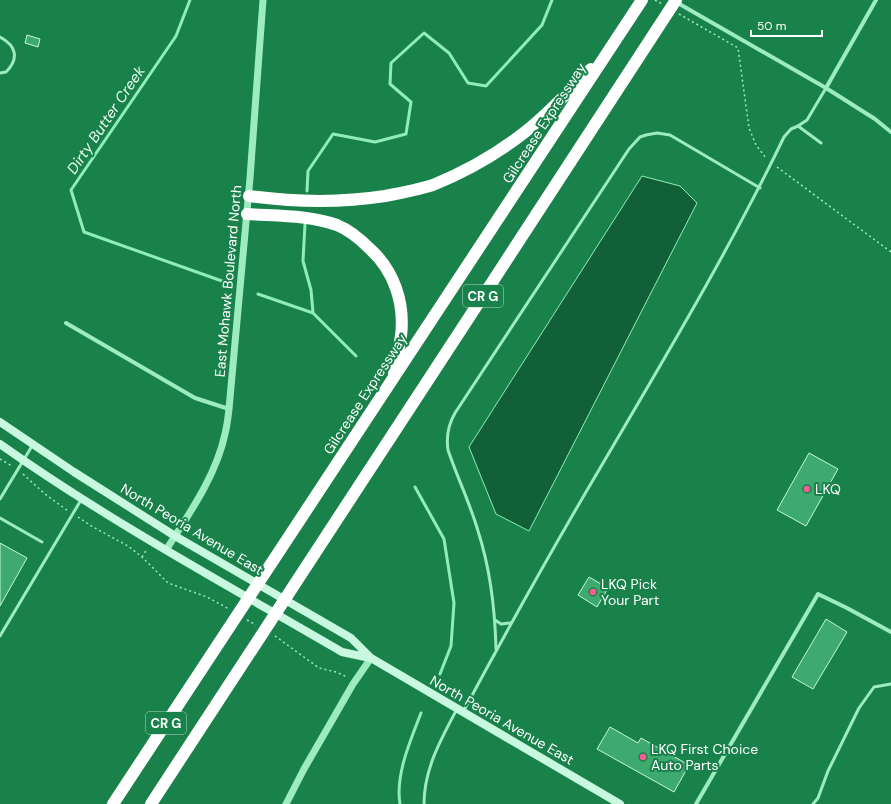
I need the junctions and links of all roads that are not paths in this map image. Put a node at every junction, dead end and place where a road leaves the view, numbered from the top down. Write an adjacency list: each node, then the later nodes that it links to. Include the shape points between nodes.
1 (263, 0): 14 (street, East Mohawk Boulevard North)
2 (642, 0): 7 (highway, Gilcrease Expressway / CR G)
3 (672, 0): 9 (street)
4 (876, 0): 9 (street)
5 (673, 6): 37 (highway, CR G)
6 (0, 37): 8 (lane, via 12,47 16,58 6,72)
7 (608, 53): 14 (highway, via 525,132 465,171 431,185 404,193 333,201 309,202); 17 (highway, Gilcrease Expressway / CR G)
8 (0, 73)
9 (826, 88): 10 (lane, via 807,120); 11 (street)
10 (798, 126): 12 (lane); 13 (lane, via 784,137)
11 (891, 132)
12 (821, 143)
13 (760, 188): 29 (lane, via 670,135 651,133 640,137 629,149 450,421 446,439 448,450 482,542); 30 (lane)
14 (249, 196): 15 (street, East Mohawk Boulevard North)
15 (247, 214): 17 (highway, via 296,217 338,226 352,233 377,255 387,268 399,299 401,314 401,334); 18 (street, East Mohawk Boulevard North)
16 (66, 322): 18 (street, via 195,398)
17 (393, 380): 38 (highway, Gilcrease Expressway / CR G)
18 (229, 409): 26 (street, East Mohawk Boulevard North, via 225,435 216,461 203,490)
19 (0, 422): 21 (main road, North Peoria Avenue East)
20 (0, 444): 22 (main road, North Peoria Avenue East)
21 (33, 444): 22 (lane); 26 (main road, North Peoria Avenue East)
22 (23, 460): 23 (main road, North Peoria Avenue East); 24 (lane)
23 (81, 498): 28 (main road, North Peoria Avenue East); 32 (lane)
24 (0, 499)
25 (0, 518): 27 (lane)
26 (175, 536): 28 (street, East Mohawk Boulevard North); 34 (main road, North Peoria Avenue East, via 350,638)
27 (42, 542)
28 (166, 550): 34 (main road, North Peoria Avenue East, via 342,652)
29 (495, 620): 30 (lane, via 501,624); 33 (lane)
30 (510, 623): 33 (lane)
31 (891, 632): 44 (street, via 818,594)
32 (0, 636)
33 (496, 650): 36 (lane)
34 (371, 658): 36 (main road, North Peoria Avenue East); 41 (street, via 304,769)
35 (891, 684): 45 (lane, via 874,687 859,708)
36 (460, 711): 42 (lane, via 441,741 429,770 424,790); 43 (main road, North Peoria Avenue East)
37 (161, 789): 39 (highway, CR G); 40 (highway)
38 (113, 804)
39 (151, 804)
40 (158, 804)
41 (286, 804)
42 (424, 804)
43 (620, 804)
44 (696, 804)
45 (813, 804)

